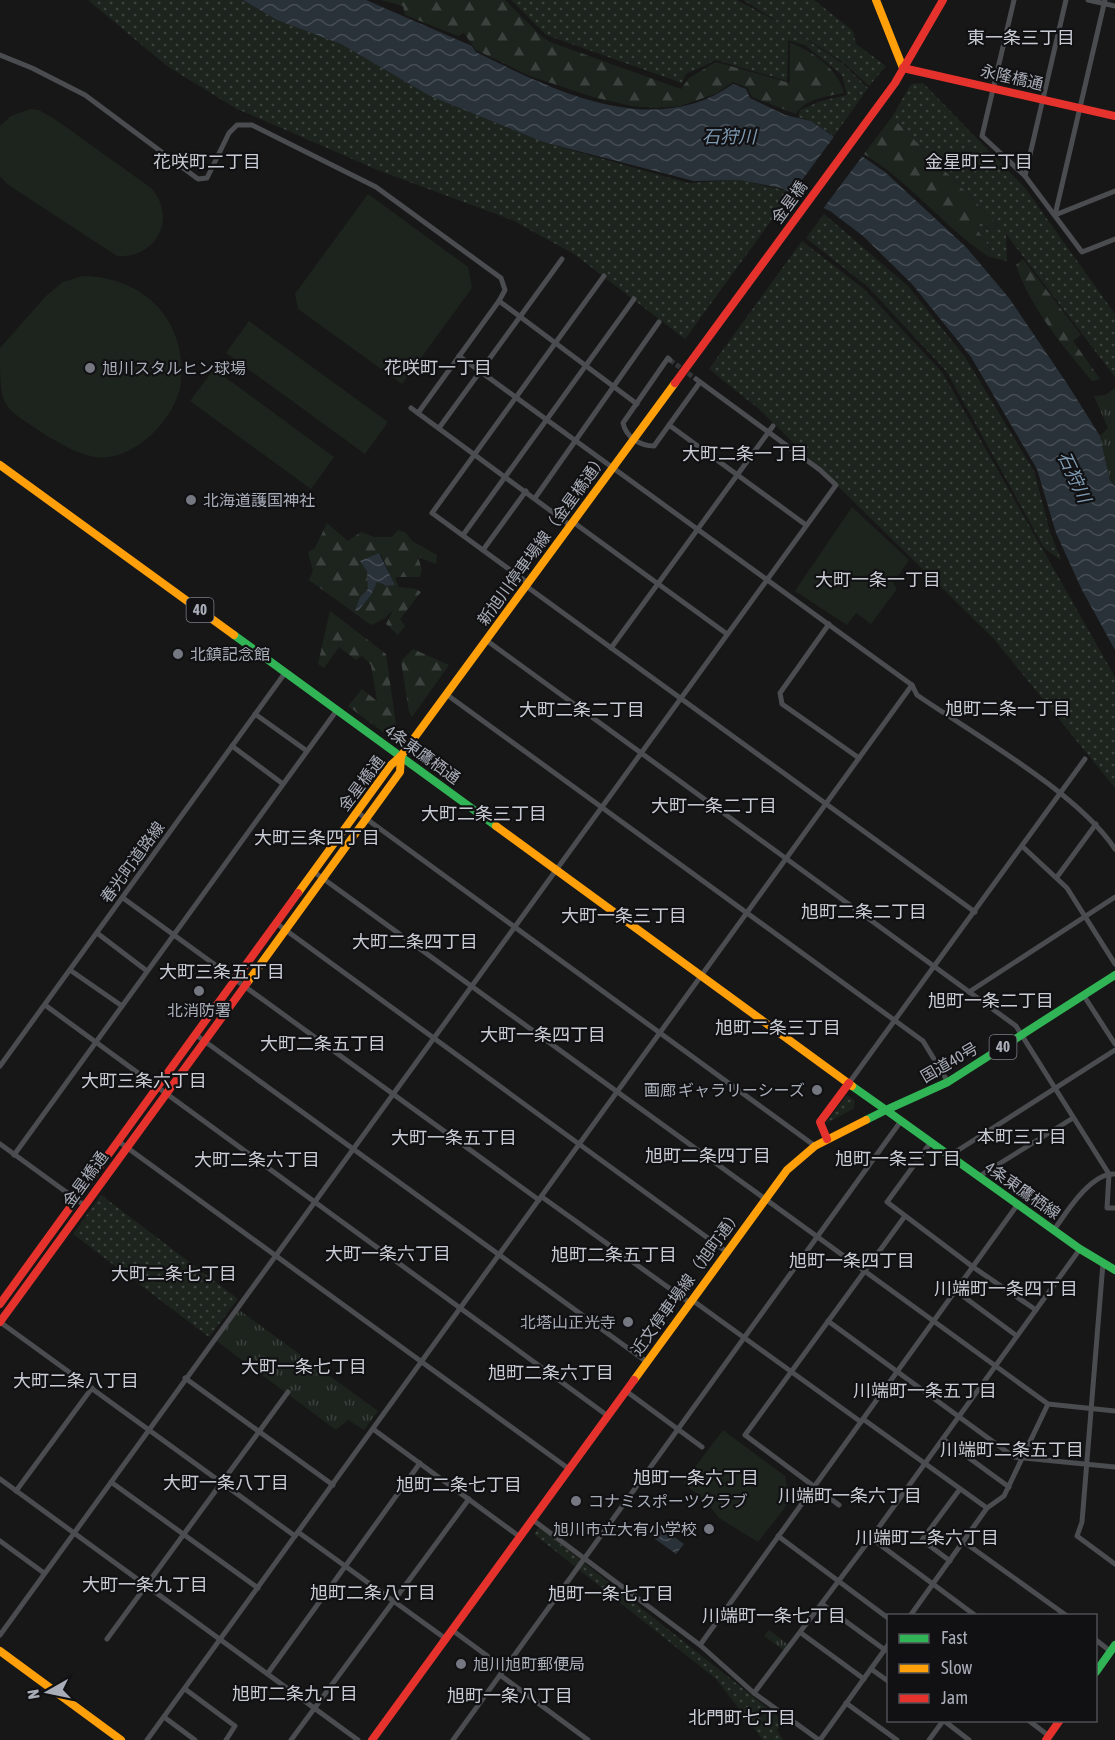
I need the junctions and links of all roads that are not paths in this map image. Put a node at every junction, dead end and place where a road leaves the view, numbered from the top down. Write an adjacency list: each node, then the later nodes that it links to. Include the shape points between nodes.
1 (876, 0): 9 (main road)
2 (942, 0): 9 (main road)
3 (1014, 0): 10 (street)
4 (1066, 0): 11 (street)
5 (1088, 0): 6 (street)
6 (1104, 2): 7 (street); 12 (street)
7 (1115, 6)
8 (0, 56): 21 (street, via 85,95 198,179 207,178 237,125 252,125 375,187 501,278 505,290)
9 (903, 68): 10 (main road, 永隆橋通); 24 (main road, 金星橋)
10 (994, 88): 11 (main road, 永隆橋通); 14 (street, via 982,136)
11 (1041, 99): 12 (main road, 永隆橋通); 14 (street)
12 (1079, 107): 13 (main road, 永隆橋通); 16 (street)
13 (1115, 116)
14 (1025, 176): 16 (street)
15 (1115, 190): 16 (street)
16 (1055, 214): 17 (street, via 1082,252)
17 (1115, 238)
18 (562, 260): 22 (street)
19 (604, 276): 25 (street)
20 (634, 299): 28 (street)
21 (499, 301): 22 (street); 26 (street)
22 (520, 317): 25 (street); 29 (street)
23 (659, 322): 30 (street)
24 (707, 339): 40 (main road, 新旭川停車場線（金星橋通）)
25 (556, 343): 28 (street); 31 (street)
26 (459, 356): 29 (street); 34 (street)
27 (670, 360): 32 (street)
28 (587, 365): 30 (street); 35 (street)
29 (481, 372): 31 (street); 38 (street)
30 (615, 387): 32 (street); 41 (street)
31 (517, 398): 35 (street); 42 (street)
32 (638, 404): 40 (street, via 623,423)
33 (411, 408): 34 (street)
34 (418, 413): 38 (street)
35 (547, 420): 41 (street); 46 (street)
36 (669, 425): 39 (street, via 698,381); 40 (street, via 654,446); 45 (street)
37 (773, 426): 39 (street)
38 (439, 428): 42 (street)
39 (767, 433): 45 (street); 50 (street, via 836,485)
40 (633, 440): 44 (main road, 新旭川停車場線（金星橋通）)
41 (575, 441): 44 (street); 48 (street)
42 (475, 454): 46 (street); 52 (street, via 432,513)
43 (0, 465): 61 (main road, 4条東鷹栖通 / 40)
44 (612, 468): 49 (main road, 新旭川停車場線（金星橋通）); 51 (street)
45 (737, 475): 50 (street); 51 (street)
46 (506, 477): 47 (street); 52 (street)
47 (526, 491): 48 (street); 53 (street)
48 (535, 498): 49 (street)
49 (572, 524): 55 (main road, 新旭川停車場線（金星橋通）); 56 (street)
50 (806, 525): 54 (street)
51 (698, 529): 54 (street); 56 (street)
52 (463, 535): 53 (street)
53 (483, 550): 55 (street)
54 (766, 580): 57 (street); 58 (street)
55 (527, 584): 59 (main road, 新旭川停車場線（金星橋通）); 60 (street)
56 (658, 584): 58 (street); 60 (street)
57 (829, 624): 62 (street); 71 (street, via 779,698 782,704)
58 (727, 634): 64 (street)
59 (486, 640): 63 (main road, 新旭川停車場線（金星橋通）); 69 (street)
60 (611, 648): 64 (street)
61 (286, 672): 65 (main road, 4条東鷹栖通 / 40); 66 (street, 春光町道路線)
62 (912, 685): 71 (street); 74 (street, via 917,695)
63 (446, 694): 70 (main road, 新旭川停車場線（金星橋通）); 76 (street)
64 (680, 698): 69 (street); 75 (street)
65 (338, 709): 68 (street); 70 (main road, 4条東鷹栖通 / 40)
66 (255, 714): 67 (street, 春光町道路線); 68 (street)
67 (232, 746): 73 (street); 87 (street, 春光町道路線)
68 (307, 751): 73 (street)
69 (640, 753): 76 (street); 82 (street)
70 (401, 756): 77 (main road, 金星橋通); 78 (main road, 金星橋通, via 400,772); 83 (main road, 4条東鷹栖通 / 40)
71 (860, 758): 75 (street)
72 (1085, 759): 74 (street)
73 (284, 784): 95 (street)
74 (1060, 796): 79 (street); 80 (street)
75 (827, 806): 82 (street); 88 (street)
76 (601, 807): 83 (street); 89 (street)
77 (357, 812): 78 (street); 84 (main road, 金星橋通)
78 (366, 819): 84 (main road, 金星橋通); 92 (street)
79 (1096, 824): 81 (street); 85 (street)
80 (1023, 847): 85 (street); 88 (street)
81 (1115, 849)
82 (788, 860): 89 (street); 97 (street)
83 (556, 869): 92 (street); 100 (main road, 4条東鷹栖通 / 40)
84 (318, 875): 91 (main road, 金星橋通); 93 (main road, 金星橋通); 103 (street)
85 (1057, 877): 90 (street)
86 (1115, 897): 90 (street)
87 (123, 898): 94 (street, 春光町道路線); 95 (street)
88 (975, 912): 97 (street)
89 (747, 914): 100 (street); 108 (street)
90 (1085, 917): 96 (street); 104 (street)
91 (276, 923): 93 (street); 102 (main road, 金星橋通)
92 (514, 926): 103 (street); 109 (street)
93 (284, 929): 102 (main road, 金星橋通); 112 (street)
94 (97, 933): 98 (street, 春光町道路線); 99 (street)
95 (174, 935): 99 (street); 102 (street)
96 (1115, 964)
97 (935, 967): 104 (street); 108 (street)
98 (70, 970): 106 (street, 春光町道路線); 107 (street)
99 (147, 971): 107 (street)
100 (702, 975): 109 (street); 118 (main road, 4条東鷹栖通 / 40)
101 (1115, 975): 105 (main road, 国道40号 / 40)
102 (240, 982): 110 (main road, 金星橋通); 113 (main road, 金星橋通); 124 (street)
103 (470, 986): 112 (street); 122 (street)
104 (969, 992): 111 (street, via 1016,1026)
105 (1084, 996): 111 (main road, 国道40号 / 40); 115 (street)
106 (45, 1005): 114 (street); 117 (street, 春光町道路線)
107 (122, 1006): 114 (street)
108 (896, 1021): 118 (street); 119 (street, via 923,1041)
109 (661, 1033): 122 (street); 133 (street)
110 (196, 1035): 113 (street); 120 (main road, 金星橋通)
111 (1021, 1036): 119 (main road, 国道40号 / 40); 121 (street)
112 (433, 1038): 124 (street); 132 (street)
113 (204, 1041): 123 (main road, 金星橋通); 135 (street)
114 (96, 1042): 120 (street); 136 (street)
115 (1115, 1044)
116 (1115, 1050): 121 (street)
117 (0, 1066)
118 (849, 1083): 125 (main road, 4条東鷹栖通 / 40); 128 (main road, via 820,1122)
119 (948, 1083): 125 (main road, 国道40号 / 40)
120 (157, 1088): 123 (street); 129 (main road, 金星橋通)
121 (1055, 1089): 126 (street); 137 (street)
122 (618, 1093): 132 (street); 142 (street)
123 (165, 1094): 134 (main road, 金星橋通); 143 (street)
124 (394, 1094): 135 (street); 140 (street)
125 (886, 1110): 127 (main road, 4条東鷹栖線); 128 (main road, 近文停車場線（旭町通）)
126 (1073, 1118): 138 (street); 139 (street)
127 (901, 1121): 130 (main road, 4条東鷹栖線); 149 (street)
128 (827, 1139): 133 (main road, 近文停車場線（旭町通）)
129 (118, 1141): 134 (street); 141 (main road, 金星橋通)
130 (931, 1142): 137 (main road, 4条東鷹栖線); 147 (street, via 887,1202)
131 (0, 1144): 136 (street)
132 (579, 1144): 140 (street); 151 (street)
133 (815, 1146): 142 (main road, 近文停車場線（旭町通）, via 787,1170)
134 (126, 1147): 145 (main road, 金星橋通); 152 (street)
135 (353, 1148): 143 (street); 153 (street)
136 (15, 1155): 141 (street)
137 (950, 1156): 139 (main road, 4条東鷹栖線)
138 (1112, 1174): 146 (street, via 1107,1208); 148 (street, via 1081,1192)
139 (978, 1177): 144 (main road, 4条東鷹栖線)
140 (541, 1198): 153 (street); 159 (street)
141 (76, 1199): 145 (street); 160 (main road, 金星橋通)
142 (765, 1200): 149 (street); 151 (main road, 近文停車場線（旭町通）)
143 (315, 1202): 152 (street); 161 (street)
144 (1018, 1204): 148 (main road, 4条東鷹栖線); 155 (street)
145 (84, 1205): 165 (main road, 金星橋通)
146 (1115, 1208)
147 (905, 1216): 155 (street); 157 (street)
148 (1054, 1230): 150 (main road, 4条東鷹栖線)
149 (819, 1238): 157 (street); 167 (street)
150 (1080, 1249): 154 (main road, 4条東鷹栖線); 162 (street)
151 (727, 1252): 159 (main road, 近文停車場線（旭町通）)
152 (276, 1254): 168 (street); 173 (street)
153 (499, 1255): 161 (street); 169 (street)
154 (1102, 1263): 156 (main road, 4条東鷹栖線); 178 (street)
155 (973, 1268): 158 (street); 162 (street)
156 (1115, 1270)
157 (865, 1272): 163 (street); 164 (street)
158 (956, 1291): 164 (street); 166 (street)
159 (691, 1301): 167 (street); 169 (main road, 近文停車場線（旭町通）)
160 (0, 1304)
161 (460, 1308): 168 (street); 180 (street)
162 (1036, 1310): 166 (street)
163 (828, 1321): 171 (street); 172 (street)
164 (934, 1321): 170 (street); 172 (street)
165 (0, 1322): 174 (street)
166 (1017, 1336): 170 (street)
167 (746, 1338): 171 (street); 184 (street)
168 (422, 1362): 183 (street); 194 (street)
169 (647, 1362): 175 (main road, 近文停車場線（旭町通）)
170 (995, 1366): 177 (street); 181 (street)
171 (793, 1371): 182 (street); 199 (street, via 745,1435)
172 (897, 1372): 181 (street); 182 (street)
173 (185, 1378): 185 (street); 186 (street)
174 (92, 1388): 185 (street); 202 (street)
175 (626, 1391): 180 (main road, 近文停車場線（旭町通）); 184 (street)
176 (288, 1392): 186 (street)
177 (1047, 1404): 178 (street); 189 (street)
178 (1090, 1409): 179 (street); 192 (street)
179 (1115, 1411)
180 (608, 1416): 194 (main road, 近文停車場線（旭町通）)
181 (959, 1416): 187 (street); 189 (street, via 1014,1457)
182 (862, 1420): 191 (street); 199 (street)
183 (373, 1429): 190 (street); 198 (street)
184 (679, 1429): 188 (street); 215 (street)
185 (148, 1430): 196 (street); 197 (street)
186 (259, 1432): 197 (street); 198 (street)
187 (943, 1439): 191 (street); 200 (street)
188 (702, 1447)
189 (1023, 1459): 192 (street); 200 (street)
190 (420, 1463): 203 (street); 218 (street)
191 (925, 1464): 201 (street); 212 (street)
192 (1086, 1464): 193 (street); 217 (street, via 1082,1522 1077,1536)
193 (1115, 1467)
194 (569, 1469): 206 (main road, 近文停車場線（旭町通）)
195 (0, 1479): 202 (street)
196 (111, 1482): 207 (street); 209 (street)
197 (221, 1483): 208 (street); 209 (street)
198 (333, 1485): 208 (street)
199 (814, 1486): 204 (street); 210 (street)
200 (1009, 1487): 205 (street, via 1004,1496)
201 (960, 1489): 205 (street); 216 (street, via 922,1540)
202 (16, 1491): 207 (street)
203 (469, 1498): 211 (street); 224 (street)
204 (839, 1505)
205 (987, 1508): 214 (street)
206 (533, 1520): 211 (main road, 近文停車場線（旭町通）); 215 (street)
207 (74, 1533): 219 (street); 222 (street)
208 (296, 1534): 218 (street); 223 (street)
209 (185, 1535): 222 (street); 223 (street)
210 (778, 1536): 220 (street); 237 (street)
211 (520, 1537): 230 (main road, 近文停車場線（旭町通）)
212 (871, 1538): 220 (street); 221 (street)
213 (0, 1541): 219 (street)
214 (964, 1542): 216 (street); 228 (street)
215 (585, 1559): 237 (street); 241 (street)
216 (950, 1561): 221 (street)
217 (1115, 1564)
218 (346, 1566): 224 (street); 244 (street)
219 (44, 1573): 232 (street)
220 (839, 1582): 225 (street); 229 (street)
221 (933, 1584): 226 (street); 227 (street)
222 (147, 1586): 233 (street); 234 (street)
223 (258, 1588): 233 (street)
224 (394, 1601): 235 (street); 251 (street)
225 (822, 1604): 231 (street); 238 (street)
226 (911, 1614)
227 (973, 1614)
228 (1064, 1614)
229 (887, 1617)
230 (452, 1630): 235 (main road, 近文停車場線（旭町通）); 241 (street)
231 (801, 1633): 246 (street); 249 (street)
232 (0, 1635)
233 (220, 1638): 244 (street); 248 (street)
234 (107, 1639)
235 (446, 1639): 264 (main road, 近文停車場線（旭町通）)
236 (1097, 1641): 239 (street)
237 (700, 1645): 249 (street)
238 (887, 1648): 242 (street)
239 (1113, 1648): 243 (main road)
240 (0, 1651): 258 (main road)
241 (505, 1669): 245 (street)
242 (872, 1669): 246 (street); 247 (street)
243 (1097, 1669)
244 (268, 1673): 251 (street)
245 (500, 1676): 265 (street); 266 (street)
246 (864, 1679): 250 (street)
247 (887, 1680)
248 (184, 1689): 252 (street); 261 (street, via 235,1726)
249 (754, 1693): 267 (street)
250 (846, 1703): 267 (street); 268 (street)
251 (315, 1707): 262 (street); 263 (street)
252 (164, 1717): 259 (street); 260 (street)
253 (942, 1722): 269 (street)
254 (944, 1722): 270 (street)
255 (1030, 1722): 257 (street)
256 (1059, 1722): 257 (main road)
257 (1047, 1739)
258 (121, 1740)
259 (147, 1740)
260 (195, 1740)
261 (226, 1740)
262 (291, 1740)
263 (358, 1740)
264 (372, 1740)
265 (453, 1740)
266 (588, 1740)
267 (820, 1740)
268 (897, 1740)
269 (929, 1740)
270 (969, 1740)

